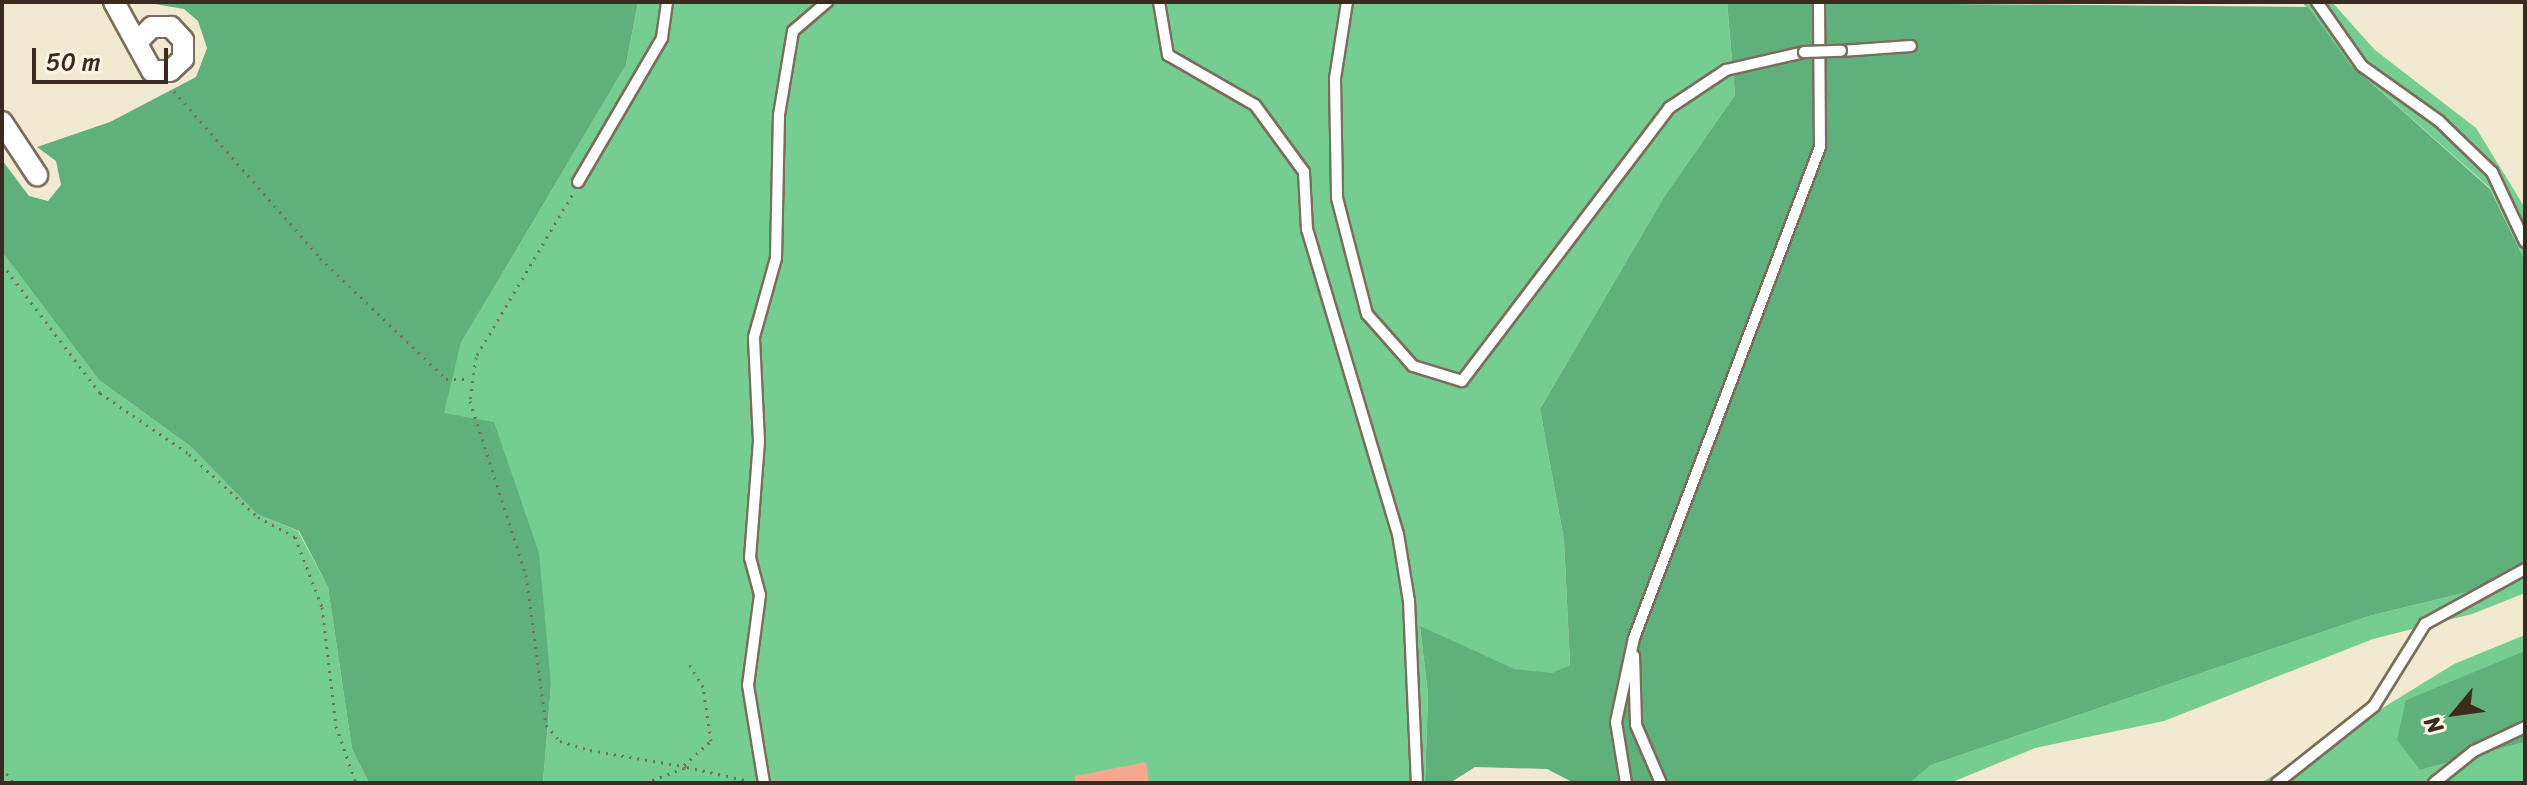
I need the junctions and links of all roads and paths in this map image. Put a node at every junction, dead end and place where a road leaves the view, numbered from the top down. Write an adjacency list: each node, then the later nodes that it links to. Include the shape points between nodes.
1 (114, 2): 8 (street)
2 (667, 2): 13 (lane, via 662,38)
3 (827, 2): 27 (lane, via 793,31 779,115 776,258 754,337 759,441 750,558 760,595 748,685)
4 (1159, 2): 28 (lane, via 1168,55 1255,105 1304,172 1307,229 1398,534 1409,601)
5 (1347, 2): 9 (lane, bridge, via 1335,79 1337,198 1367,314 1413,366 1462,381 1669,108 1726,70 1804,52)
6 (1819, 2): 18 (lane, via 1820,147)
7 (2317, 2): 14 (lane, via 2362,66 2439,121 2492,172)
8 (140, 39): 10 (street, via 139,58 152,71); 10 (street, via 152,27 177,34 183,59)
9 (1911, 46)
10 (170, 71): 16 (path, via 174,90 320,258 446,379)
11 (2, 122): 12 (street)
12 (37, 175)
13 (578, 182): 16 (path)
14 (2525, 242)
15 (2, 264): 24 (path, via 100,393 189,454 258,517 295,537 322,607 336,726)
16 (469, 379): 21 (path, via 526,575 546,725 560,741 590,750)
17 (2525, 569): 31 (lane, via 2425,624 2374,706)
18 (1634, 638): 29 (lane, via 1616,722); 30 (lane, via 1636,725)
19 (690, 665): 21 (path, via 703,687 711,741)
20 (2525, 727): 32 (lane, via 2474,751)
21 (685, 766): 25 (path); 26 (path)
22 (2, 767): 23 (path)
23 (13, 783)
24 (356, 783)
25 (645, 783)
26 (753, 783)
27 (764, 783)
28 (1417, 783)
29 (1626, 783)
30 (1661, 783)
31 (2277, 783)
32 (2434, 783)

